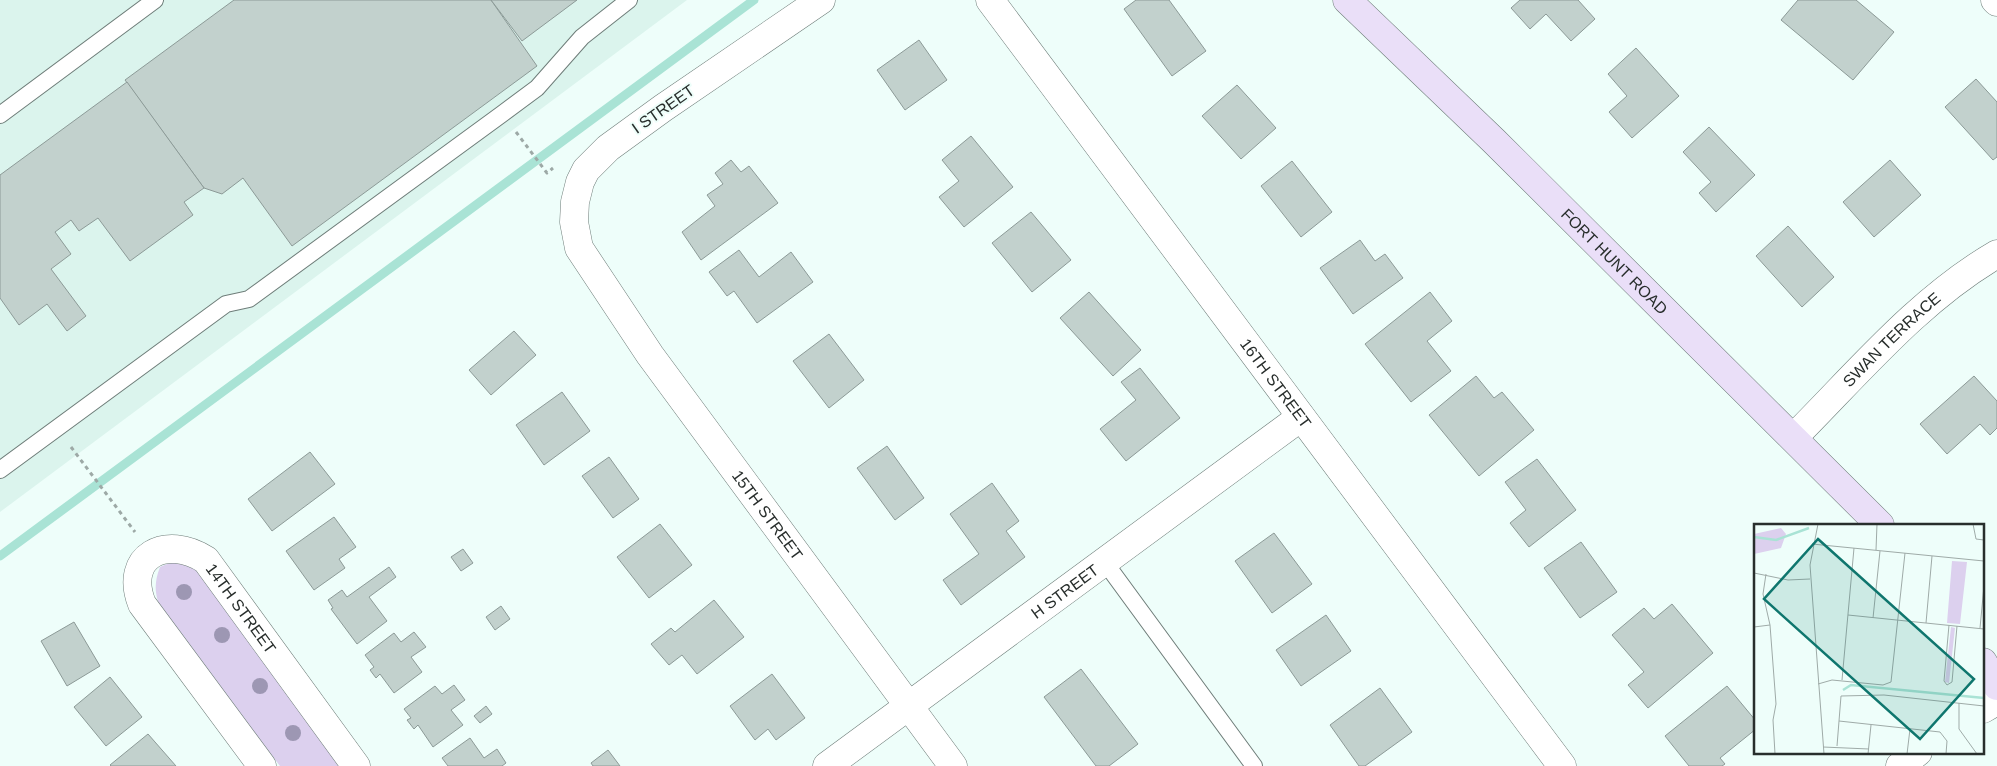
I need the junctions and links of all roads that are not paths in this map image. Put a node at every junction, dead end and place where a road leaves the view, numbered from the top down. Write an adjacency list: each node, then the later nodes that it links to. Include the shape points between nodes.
1 (629, 0): 11 (lane, via 582,37 537,88 249,299 226,304)
2 (821, 0): 8 (street, I STREET, via 663,108 608,148 586,170 575,202 574,222 579,248)
3 (990, 0): 9 (street, 16TH STREET)
4 (1347, 0): 10 (main road, FORT HUNT ROAD)
5 (146, 3): 6 (lane)
6 (0, 115)
7 (1997, 254): 10 (street, SWAN TERRACE, via 1950,284 1923,308)
8 (586, 259): 17 (street, 15TH STREET, via 650,355)
9 (1301, 417): 13 (street, H STREET); 25 (street, 16TH STREET)
10 (1794, 436): 12 (main road, FORT HUNT ROAD)
11 (0, 470)
12 (1879, 524)
13 (1104, 561): 17 (street, H STREET); 24 (lane)
14 (1984, 664): 15 (main road)
15 (1997, 686)
16 (1997, 701): 18 (street)
17 (909, 705): 22 (street, H STREET); 23 (street, 15TH STREET)
18 (1984, 708)
19 (1915, 754): 26 (street)
20 (262, 766): 21 (street, 14TH STREET, via 142,604 137,579 143,563 152,554 177,548 192,551 206,560)
21 (356, 766)
22 (827, 766)
23 (954, 766)
24 (1254, 766)
25 (1562, 766)
26 (1900, 766)

